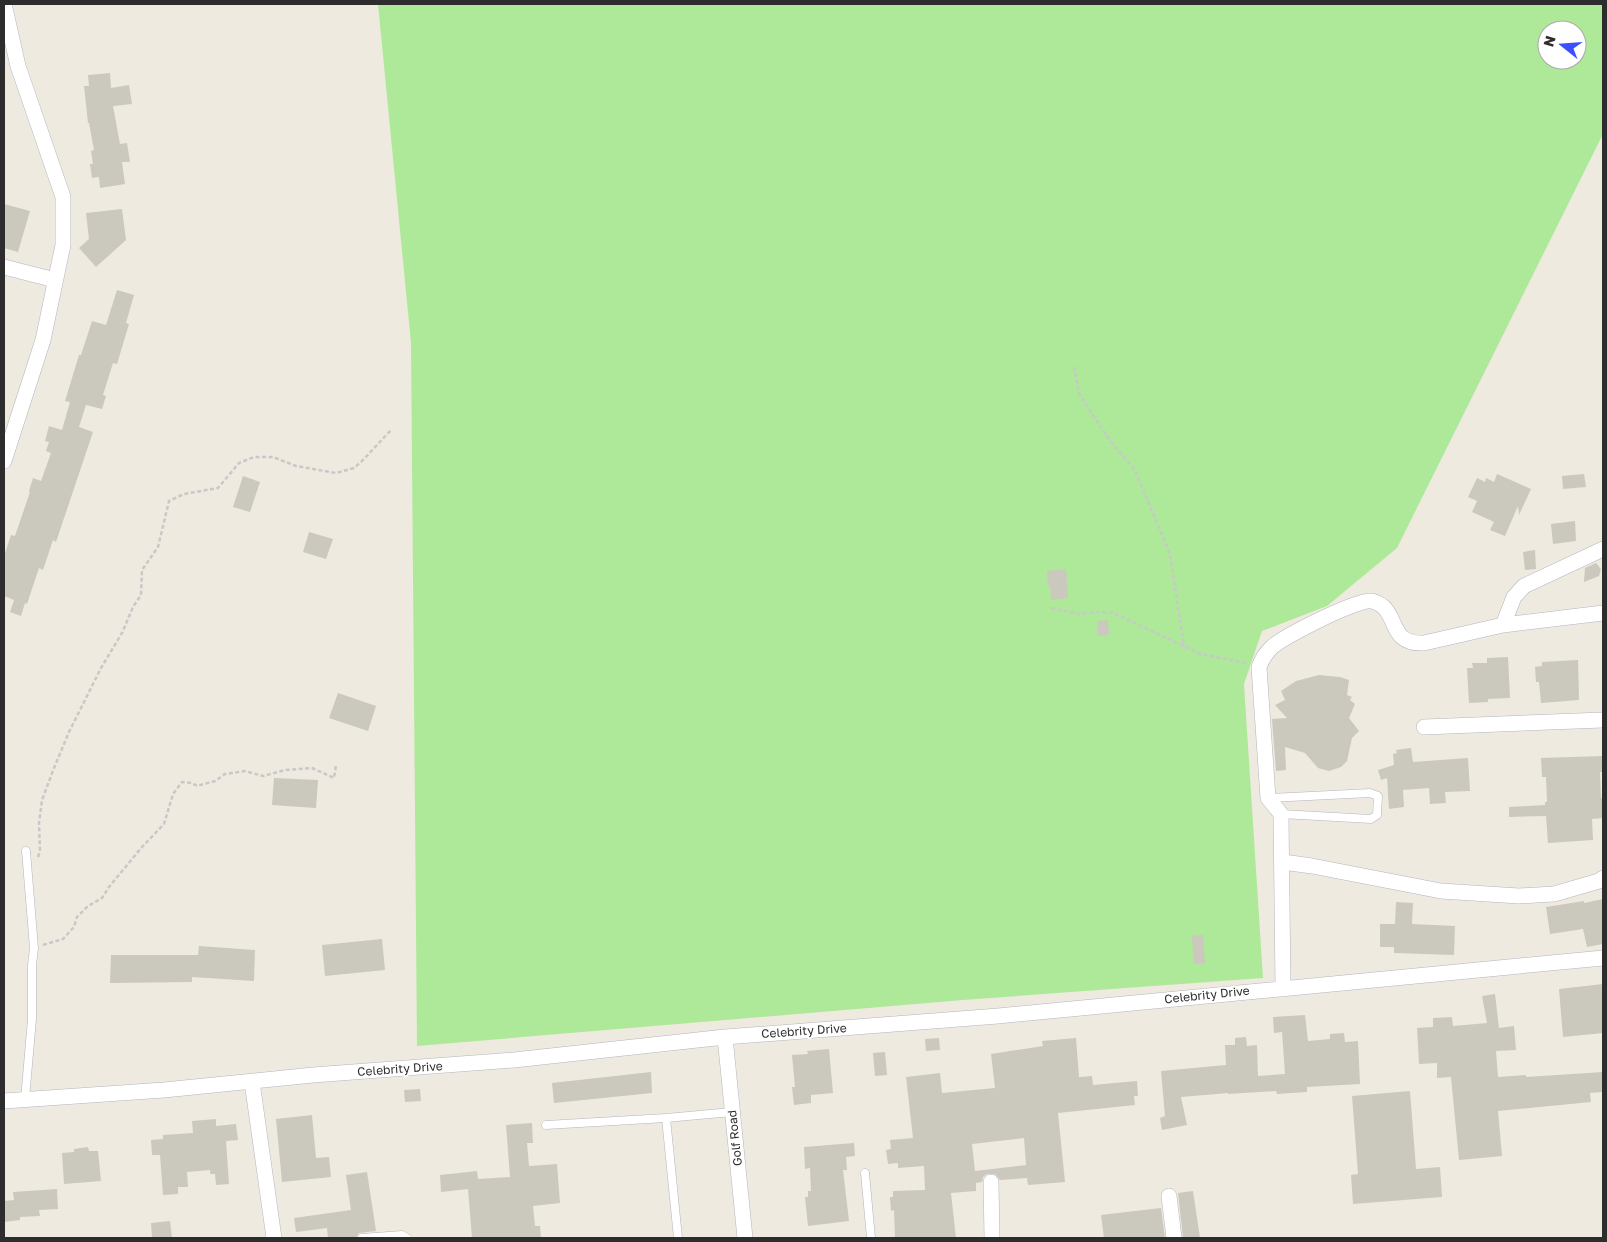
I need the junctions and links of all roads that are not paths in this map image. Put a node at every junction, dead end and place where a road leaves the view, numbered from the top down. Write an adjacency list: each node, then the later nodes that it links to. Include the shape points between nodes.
1 (4, 4): 2 (street)
2 (11, 66): 4 (street, via 63,197 63,245)
3 (4, 267): 4 (street)
4 (55, 280): 5 (street, via 43,340)
5 (4, 461)
6 (1603, 548): 8 (street, via 1524,586 1514,597)
7 (1603, 613): 8 (street)
8 (1503, 625): 11 (street, via 1414,643 1403,640 1381,605 1369,600 1335,612 1273,646 1263,656 1259,667)
9 (1603, 720): 10 (street)
10 (1424, 727)
11 (1268, 798): 12 (street); 12 (lane, via 1370,792 1378,796 1377,815 1371,819)
12 (1281, 814): 14 (street)
13 (26, 851): 20 (lane, via 34,948)
14 (1283, 862): 15 (street, via 1441,891 1519,896 1554,894); 17 (street)
15 (1603, 878)
16 (1603, 958): 17 (street, Celebrity Drive)
17 (1283, 988): 18 (street, Celebrity Drive, via 998,1016)
18 (725, 1037): 19 (street, Celebrity Drive, via 514,1060); 22 (street, Golf Road)
19 (252, 1082): 20 (street, Celebrity Drive); 28 (street)
20 (25, 1098): 21 (street, Celebrity Drive)
21 (4, 1101)
22 (732, 1112): 23 (lane); 32 (street, Golf Road)
23 (666, 1118): 24 (lane); 31 (lane)
24 (546, 1125)
25 (865, 1172): 33 (lane)
26 (991, 1182): 34 (street)
27 (1169, 1196): 35 (street)
28 (274, 1238)
29 (362, 1238): 30 (lane, via 402,1235)
30 (407, 1238)
31 (678, 1238)
32 (745, 1238)
33 (871, 1238)
34 (992, 1238)
35 (1174, 1238)

